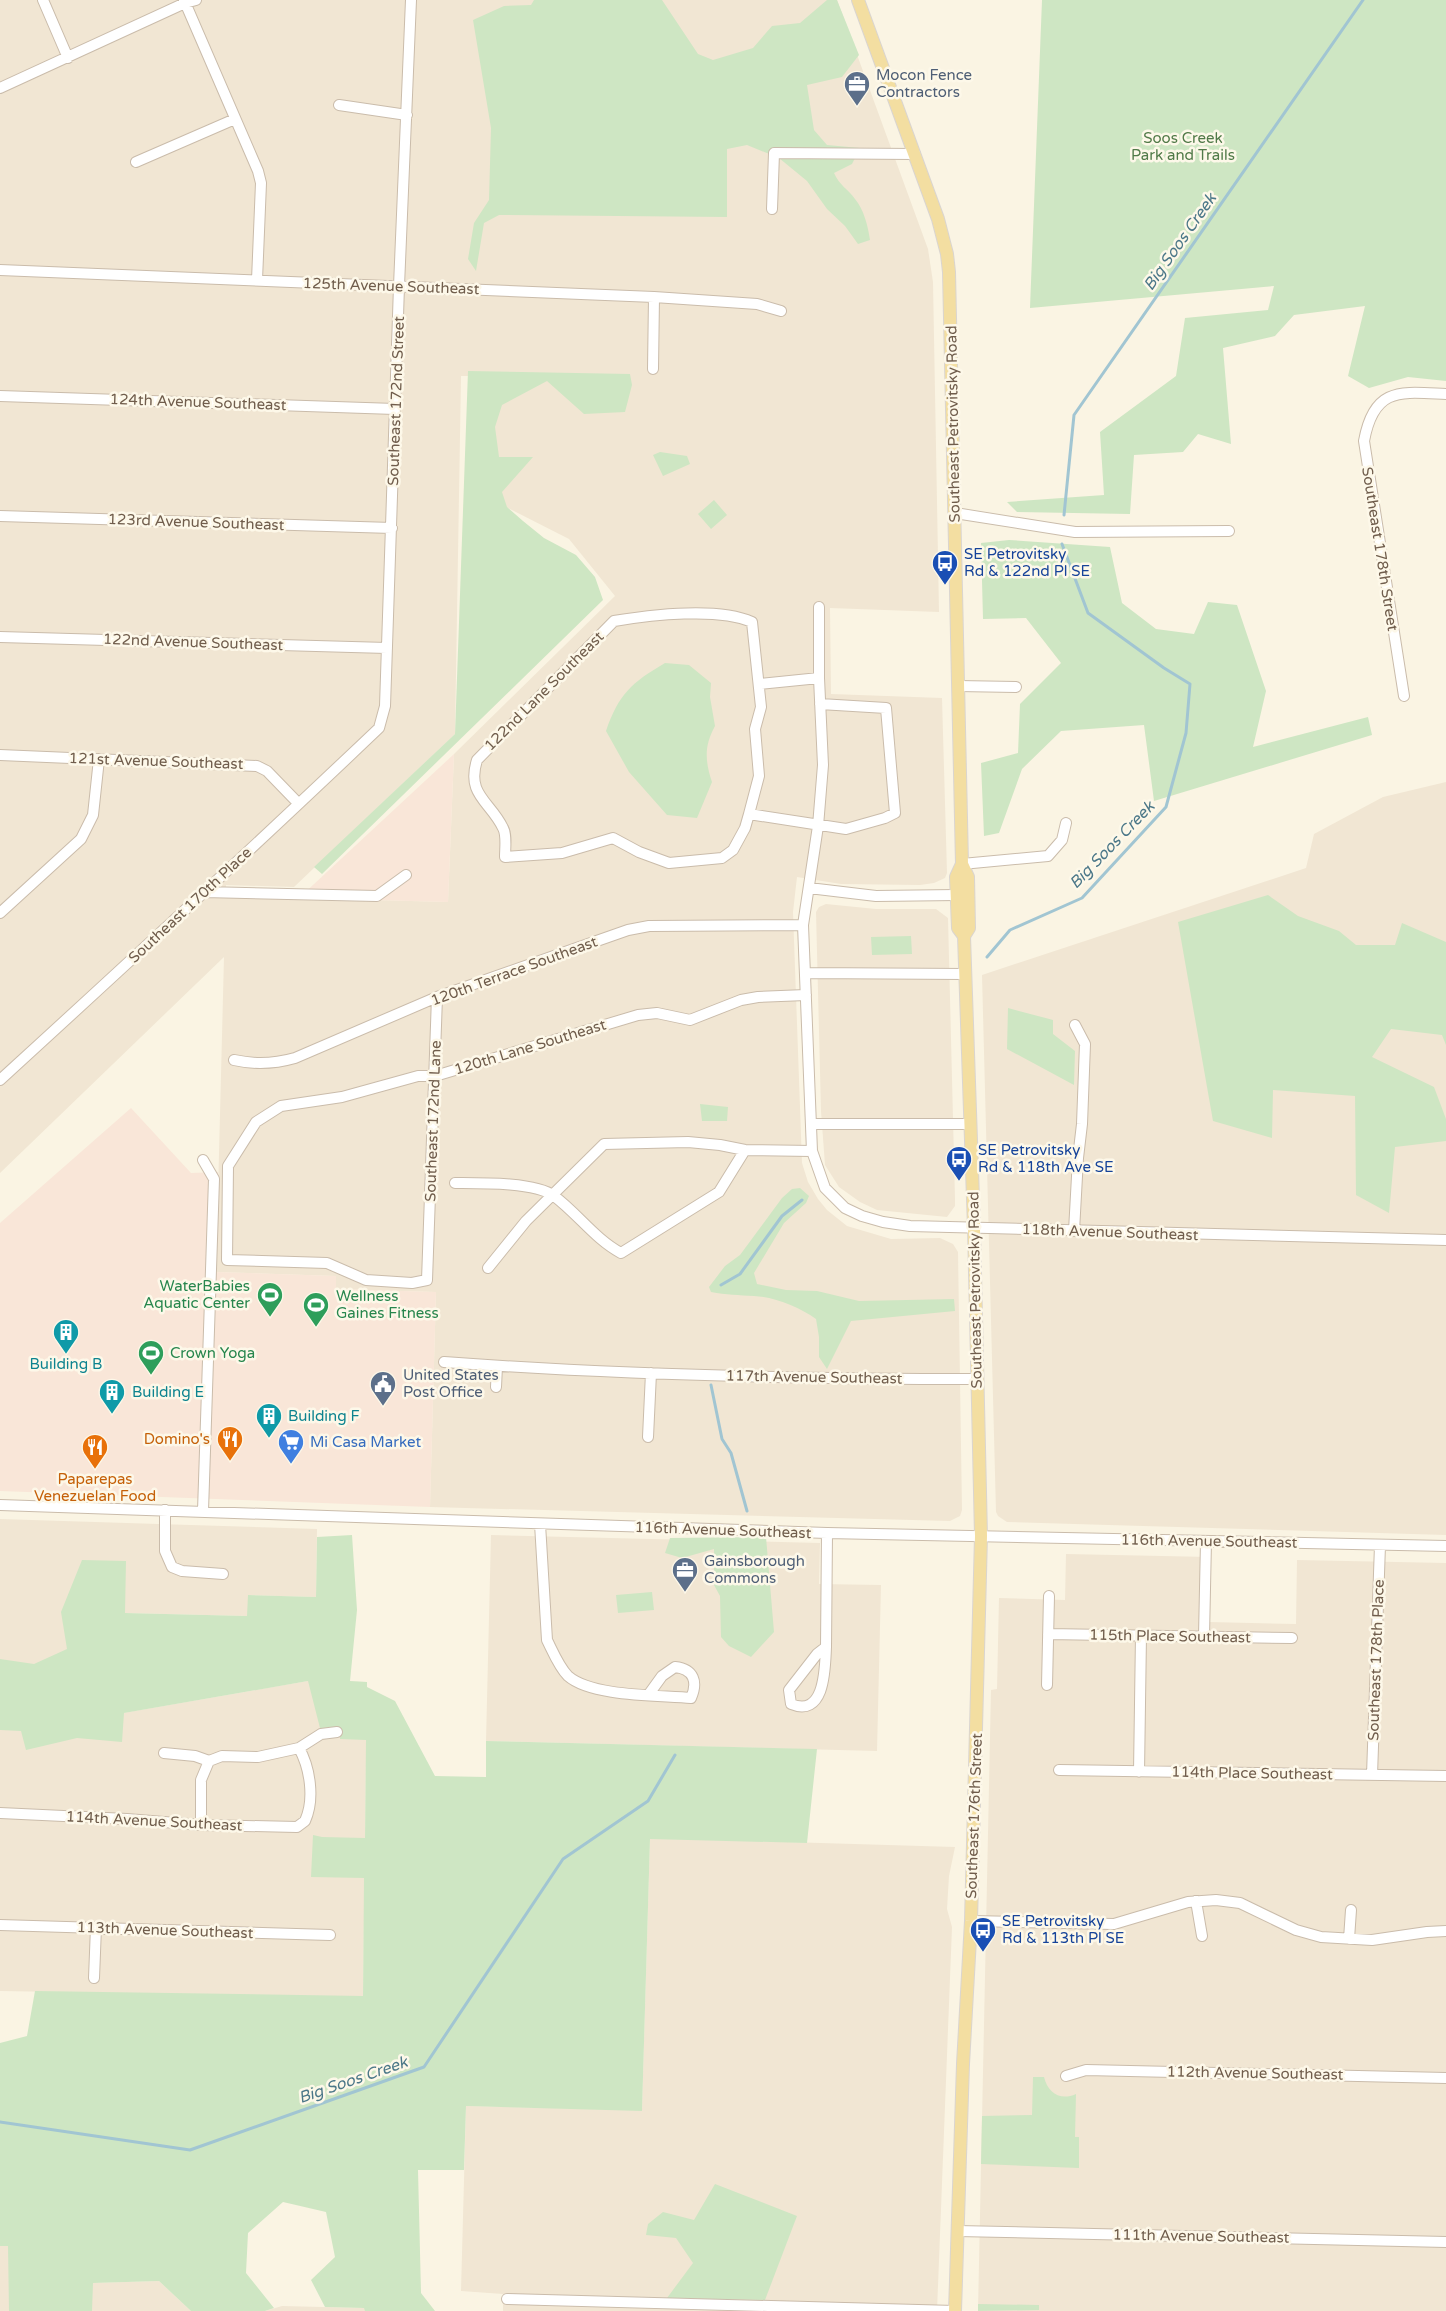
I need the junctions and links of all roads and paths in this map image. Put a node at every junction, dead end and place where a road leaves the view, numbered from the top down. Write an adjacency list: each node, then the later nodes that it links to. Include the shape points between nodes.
1 (43, 0): 5 (street)
2 (411, 0): 8 (street, Southeast 172nd Street)
3 (858, 0): 10 (main road, Southeast Petrovitsky Road)
4 (188, 1): 5 (street); 9 (street)
5 (68, 58): 6 (street)
6 (0, 88)
7 (339, 105): 8 (street)
8 (407, 115): 15 (street, Southeast 172nd Street)
9 (235, 119): 11 (street); 14 (street, via 261,183)
10 (915, 154): 12 (street, via 774,153); 22 (main road, Southeast Petrovitsky Road, via 947,254)
11 (136, 162)
12 (772, 209)
13 (0, 270): 14 (street, 125th Avenue Southeast)
14 (257, 280): 15 (street, 125th Avenue Southeast)
15 (399, 286): 16 (street, 125th Avenue Southeast); 21 (street, Southeast 172nd Street)
16 (654, 297): 17 (street, 125th Avenue Southeast, via 757,304); 18 (street)
17 (781, 311)
18 (653, 369)
19 (1446, 394): 33 (street, Southeast 178th Street, via 1392,394 1379,405 1366,429 1365,454)
20 (0, 396): 21 (street, 124th Avenue Southeast)
21 (395, 409): 24 (street, Southeast 172nd Street)
22 (955, 513): 25 (street, via 1076,532); 31 (main road, Southeast Petrovitsky Road)
23 (0, 516): 24 (street, 123rd Avenue Southeast)
24 (392, 528): 28 (street, Southeast 172nd Street)
25 (1229, 531)
26 (819, 608): 29 (street, 118th Avenue Southeast)
27 (0, 637): 28 (street, 122nd Avenue Southeast)
28 (387, 648): 35 (street, Southeast 172nd Street, via 385,706)
29 (819, 678): 30 (street); 34 (street, 118th Avenue Southeast)
30 (759, 684): 39 (street, via 761,706 755,729 759,776); 39 (street, 122nd Lane Southeast, via 752,622 737,616 709,614 614,621 477,760 473,772 475,787 504,829 505,857 562,853 613,838 669,863 722,858 733,850)
31 (958, 686): 32 (street); 42 (main road, Southeast Petrovitsky Road)
32 (1016, 687)
33 (1404, 696)
34 (820, 704): 41 (street, 118th Avenue Southeast, via 823,765); 41 (street, via 886,708 895,813 846,830)
35 (379, 728): 38 (street, Southeast 170th Place)
36 (0, 755): 37 (street, 121st Avenue Southeast)
37 (99, 759): 38 (street, 121st Avenue Southeast, via 257,766); 47 (street, via 93,815 81,838)
38 (298, 803): 45 (street, Southeast 170th Place)
39 (749, 814): 41 (street)
40 (1066, 823): 42 (street, via 1062,840 1048,856)
41 (818, 826): 44 (street, 118th Avenue Southeast)
42 (962, 864): 46 (main road, Southeast Petrovitsky Road); 49 (main road, Southeast Petrovitsky Road, via 968,877 969,928)
43 (406, 875): 45 (street, via 377,896)
44 (808, 888): 46 (street, via 876,896); 48 (street, 118th Avenue Southeast)
45 (204, 892): 57 (street, Southeast 170th Place)
46 (957, 895): 49 (main road, Southeast Petrovitsky Road, via 958,928)
47 (0, 913)
48 (803, 926): 50 (street, 118th Avenue Southeast); 53 (street, 120th Terrace Southeast, via 650,926 628,930)
49 (964, 936): 51 (main road, Southeast Petrovitsky Road)
50 (805, 973): 51 (street); 52 (street, 118th Avenue Southeast)
51 (965, 974): 59 (main road, Southeast Petrovitsky Road)
52 (806, 995): 56 (street, 120th Lane Southeast, via 741,1000 690,1020 657,1013 639,1015); 58 (street, 118th Avenue Southeast)
53 (437, 998): 55 (street, 120th Terrace Southeast, via 295,1058 252,1064); 56 (street, Southeast 172nd Lane)
54 (1076, 1025): 66 (street, via 1085,1044)
55 (234, 1060)
56 (435, 1076): 68 (street, 120th Lane Southeast, via 418,1076 342,1097 281,1106 256,1122 228,1166); 68 (street, Southeast 172nd Lane, via 427,1280 366,1280 327,1263)
57 (0, 1080)
58 (811, 1124): 59 (street); 61 (street, 118th Avenue Southeast)
59 (970, 1124): 65 (main road, Southeast Petrovitsky Road)
60 (745, 1150): 61 (street); 64 (street, via 688,1142 604,1144); 64 (street, via 719,1192 621,1253 609,1247)
61 (812, 1150): 65 (street, 118th Avenue Southeast, via 825,1188 845,1208 862,1216 910,1226)
62 (203, 1160): 78 (street, via 214,1179)
63 (454, 1183): 64 (street, via 501,1183)
64 (552, 1194): 69 (street)
65 (974, 1228): 66 (street, 118th Avenue Southeast); 73 (main road, Southeast Petrovitsky Road)
66 (1074, 1231): 67 (street, 118th Avenue Southeast)
67 (1446, 1240)
68 (227, 1260)
69 (488, 1268)
70 (444, 1362): 71 (street, 117th Avenue Southeast)
71 (497, 1366): 72 (street, 117th Avenue Southeast); 74 (street)
72 (651, 1372): 73 (street, 117th Avenue Southeast); 75 (street)
73 (977, 1379): 81 (main road, Southeast Petrovitsky Road)
74 (496, 1387)
75 (648, 1437)
76 (0, 1505): 77 (street, 116th Avenue Southeast)
77 (165, 1510): 78 (street, 116th Avenue Southeast); 85 (street, via 165,1551 172,1567)
78 (203, 1511): 79 (street, 116th Avenue Southeast)
79 (540, 1524): 80 (street, 116th Avenue Southeast); 93 (street, via 547,1640 555,1657 568,1676 581,1683 602,1691)
80 (827, 1533): 81 (street, 116th Avenue Southeast); 91 (street)
81 (981, 1536): 82 (street, 116th Avenue Southeast); 106 (main road, Southeast 176th Street)
82 (1206, 1541): 83 (street, 116th Avenue Southeast); 89 (street)
83 (1380, 1545): 84 (street, 116th Avenue Southeast); 100 (street, Southeast 178th Place)
84 (1446, 1546)
85 (223, 1574)
86 (1049, 1596): 87 (street)
87 (1048, 1634): 88 (street, 115th Place Southeast); 92 (street)
88 (1141, 1635): 89 (street, 115th Place Southeast); 99 (street)
89 (1204, 1636): 90 (street, 115th Place Southeast)
90 (1292, 1638)
91 (826, 1647): 91 (street, via 789,1690 791,1704 809,1706 816,1700)
92 (1047, 1685)
93 (649, 1694)
94 (337, 1732): 95 (street, via 321,1734)
95 (299, 1748): 97 (street, via 258,1756 222,1756); 103 (street, 114th Avenue Southeast, via 309,1775 310,1805 305,1821 288,1828)
96 (164, 1753): 97 (street)
97 (209, 1761): 103 (street, via 201,1780)
98 (1059, 1770): 99 (street, 114th Place Southeast)
99 (1139, 1772): 100 (street, 114th Place Southeast)
100 (1372, 1775): 101 (street, 114th Place Southeast)
101 (1446, 1776)
102 (0, 1813): 103 (street, 114th Avenue Southeast)
103 (201, 1825)
104 (1196, 1901): 106 (street, via 1114,1924); 111 (street); 112 (street, via 1240,1903 1296,1930)
105 (1352, 1910): 112 (street)
106 (971, 1921): 116 (main road, Southeast 176th Street)
107 (0, 1924): 108 (street, 113th Avenue Southeast)
108 (96, 1927): 110 (street, 113th Avenue Southeast); 113 (street)
109 (1446, 1931): 112 (street, via 1372,1941)
110 (330, 1935)
111 (1202, 1936)
112 (1349, 1939)
113 (94, 1978)
114 (1066, 2076): 115 (street, 112th Avenue Southeast, via 1086,2070)
115 (1446, 2078)
116 (957, 2231): 117 (street, 111th Avenue Southeast); 120 (main road, Southeast 176th Street)
117 (1446, 2242)
118 (507, 2299): 119 (street)
119 (577, 2306): 120 (street)
120 (955, 2311)

